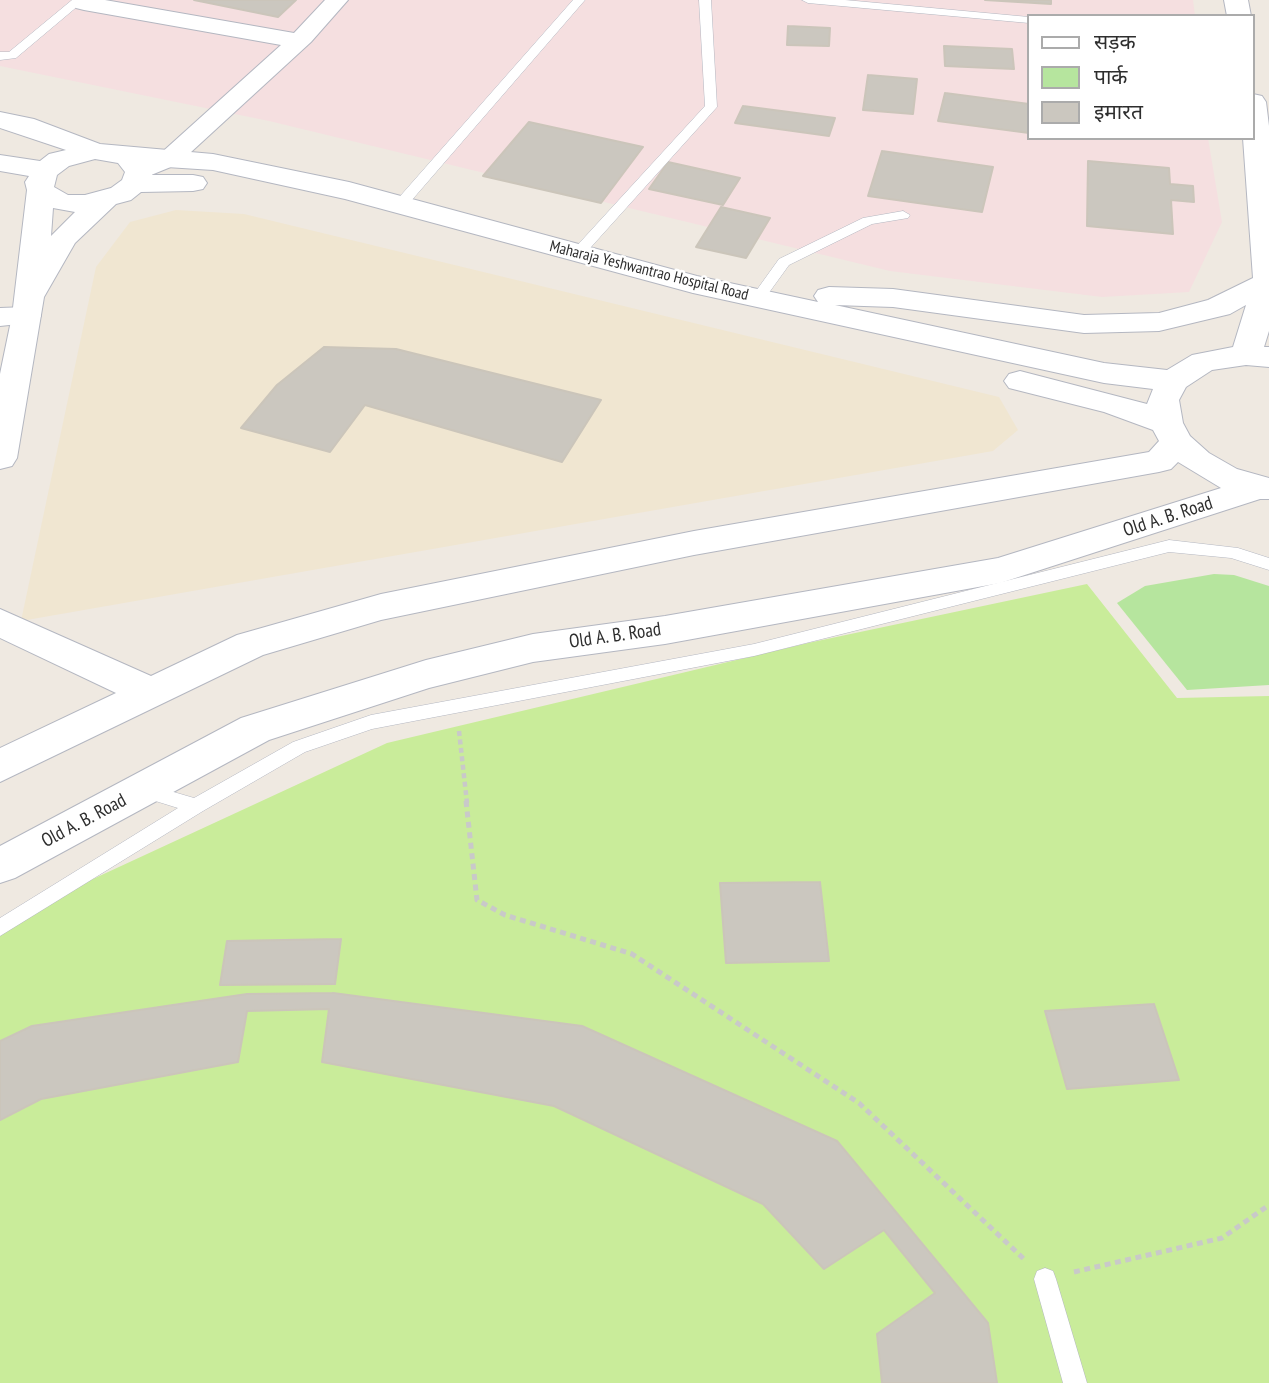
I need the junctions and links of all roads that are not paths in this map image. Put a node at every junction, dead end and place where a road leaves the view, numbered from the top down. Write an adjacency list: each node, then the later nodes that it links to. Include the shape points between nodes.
1 (81, 0): 7 (street); 8 (lane, via 12,56)
2 (337, 0): 7 (street)
3 (579, 0): 17 (lane)
4 (705, 0): 19 (lane, via 711,107)
5 (808, 0): 6 (lane)
6 (1028, 20)
7 (298, 41): 12 (street)
8 (0, 56)
9 (0, 120): 11 (main road)
10 (1255, 121): 20 (main road)
11 (95, 151): 14 (main road); 15 (main road, via 59,160)
12 (169, 159): 14 (main road, Maharaja Yeshwantrao Hospital Road); 17 (main road, Maharaja Yeshwantrao Hospital Road, via 213,162)
13 (0, 163): 15 (main road)
14 (133, 171): 16 (main road, via 121,194); 25 (main road, Maharaja Yeshwantrao Hospital Road, via 274,197 635,290 1114,404)
15 (44, 180): 16 (main road, via 50,198 66,203); 22 (main road)
16 (104, 201): 22 (main road, via 63,239)
17 (400, 205): 19 (main road, Maharaja Yeshwantrao Hospital Road)
18 (903, 215): 21 (lane, via 868,221 784,262)
19 (578, 253): 21 (main road, Maharaja Yeshwantrao Hospital Road)
20 (1268, 282): 21 (main road, via 1219,307 1159,322 1084,324 893,298); 23 (main road)
21 (766, 300): 24 (main road, Maharaja Yeshwantrao Hospital Road, via 1104,373)
22 (18, 313): 26 (main road)
23 (1257, 356): 24 (main road, via 1203,362)
24 (1173, 381): 25 (main road, via 1163,400)
25 (1171, 433): 27 (main road, Maharaja Yeshwantrao Hospital Road, via 1197,461 1225,477); 30 (main road, via 1159,461 694,543 381,607 250,645)
26 (0, 458)
27 (1263, 489): 32 (main road, Old A. B. Road, via 1000,570 665,630 533,648 426,674 255,729)
28 (1269, 564): 33 (lane, via 1232,552 1169,546 754,650 371,722 299,747)
29 (0, 622): 30 (main road)
30 (152, 692): 31 (main road)
31 (0, 766)
32 (142, 790): 33 (lane); 34 (main road, Old A. B. Road)
33 (196, 806): 35 (lane)
34 (0, 866)
35 (0, 928)
36 (1045, 1279): 37 (lane)
37 (1075, 1383)

